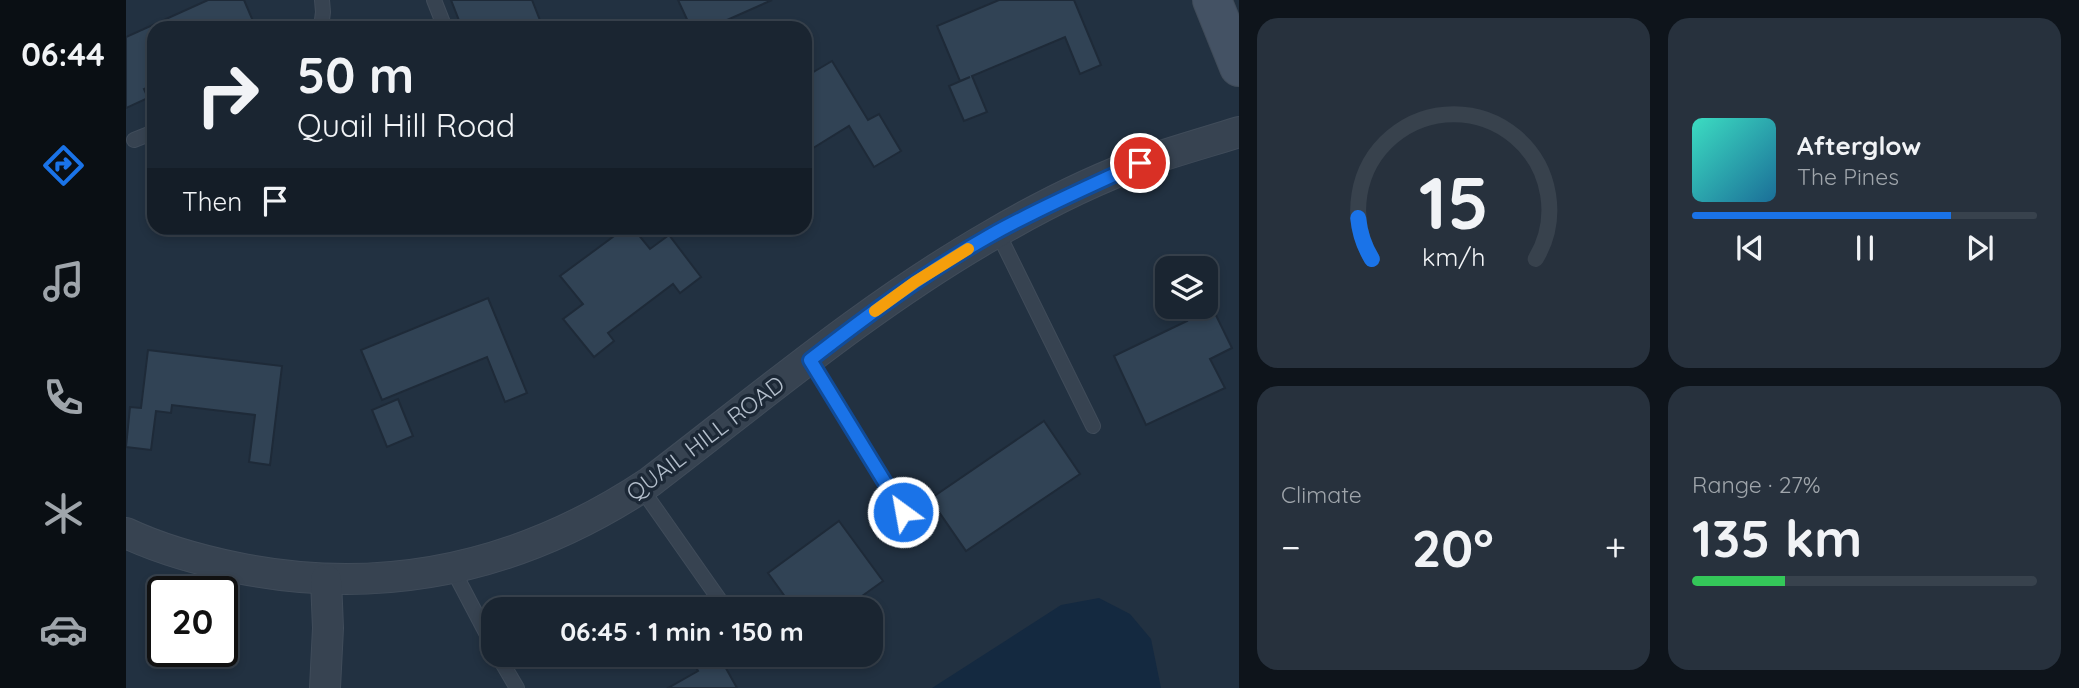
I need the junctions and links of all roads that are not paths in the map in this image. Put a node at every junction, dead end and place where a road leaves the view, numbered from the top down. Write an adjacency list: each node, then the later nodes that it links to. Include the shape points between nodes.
1 (322, 0): 4 (lane)
2 (434, 0): 5 (lane)
3 (1212, 0): 6 (main road)
4 (321, 21)
5 (442, 21)
6 (1239, 67)
7 (1239, 132): 10 (street, QUAIL HILL ROAD, via 1140,163)
8 (147, 135): 9 (lane)
9 (134, 140)
10 (997, 232): 11 (street, QUAIL HILL ROAD, via 915,282); 12 (lane)
11 (810, 360): 13 (street, QUAIL HILL ROAD); 14 (lane)
12 (1093, 426)
13 (640, 488): 16 (street, QUAIL HILL ROAD, via 565,531 505,555); 18 (lane)
14 (903, 512)
15 (126, 533): 17 (street, QUAIL HILL ROAD, via 208,562)
16 (452, 568): 17 (street, QUAIL HILL ROAD); 19 (lane)
17 (326, 580): 21 (street)
18 (717, 597)
19 (481, 623)
20 (505, 667): 22 (lane)
21 (325, 688)
22 (517, 688)

